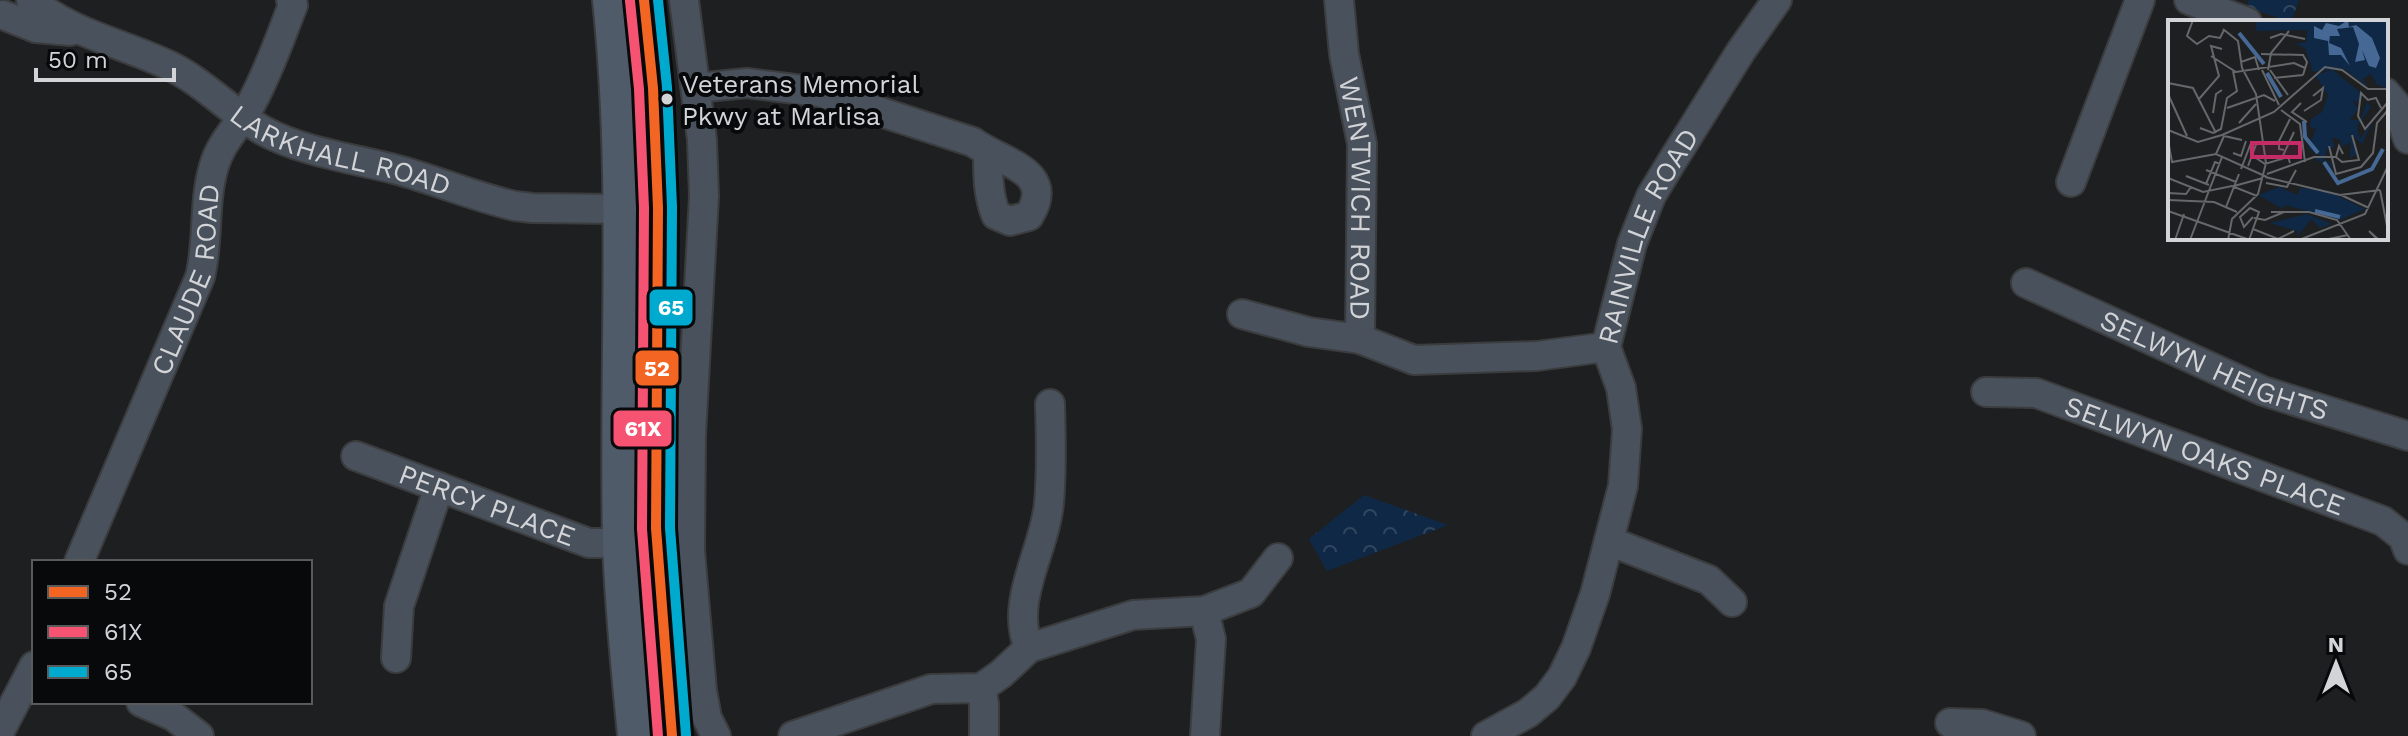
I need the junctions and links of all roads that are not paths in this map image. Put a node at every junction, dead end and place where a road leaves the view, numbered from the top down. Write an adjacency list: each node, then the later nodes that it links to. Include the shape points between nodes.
1 (31, 0): 12 (street, LARKHALL ROAD)
2 (291, 0): 15 (street, CLAUDE ROAD, via 265,78)
3 (610, 0): 19 (main road)
4 (644, 0): 45 (main road, via 658,208 656,528)
5 (684, 0): 13 (street)
6 (1339, 0): 22 (street, WENTWICH ROAD, via 1362,144)
7 (1777, 0): 23 (street, RAINVILLE ROAD, via 1651,196 1632,244)
8 (2140, 0): 18 (street)
9 (2189, 0): 11 (street)
10 (7, 10): 12 (street, LARKHALL ROAD, via 36,28)
11 (2242, 20)
12 (79, 32): 15 (street, LARKHALL ROAD, via 171,67)
13 (696, 88): 17 (street, via 757,83 819,92 973,142); 46 (street, via 704,196 690,550 702,691)
14 (2388, 95): 16 (street)
15 (244, 116): 19 (street, LARKHALL ROAD, via 264,131 311,148 496,202); 33 (street, CLAUDE ROAD, via 225,139 212,173 200,277)
16 (2408, 139)
17 (988, 154)
18 (2071, 182)
19 (621, 209): 30 (main road)
20 (2026, 283): 26 (street, SELWYN HEIGHTS, via 2263,391)
21 (1242, 314): 22 (street)
22 (1360, 339): 23 (street, WENTWICH ROAD, via 1414,360 1537,356)
23 (1606, 347): 29 (street, RAINVILLE ROAD, via 1621,388 1627,429 1623,486)
24 (1986, 392): 31 (street, SELWYN OAKS PLACE, via 2036,393 2213,457 2383,521 2403,537)
25 (1050, 404): 36 (street, via 1049,505 1025,602)
26 (2408, 436)
27 (356, 456): 28 (street, PERCY PLACE)
28 (439, 487): 30 (street, PERCY PLACE, via 589,543); 37 (street, via 399,606)
29 (1609, 541): 34 (street, via 1709,580); 50 (street, RAINVILLE ROAD, via 1595,594 1562,677 1528,713)
30 (620, 543): 44 (main road)
31 (2408, 550)
32 (1278, 558): 35 (street, via 1251,593)
33 (80, 560)
34 (1732, 602)
35 (1204, 611): 36 (street, via 1133,615); 49 (street, via 1211,639)
36 (1029, 648): 39 (street)
37 (396, 658)
38 (32, 670): 42 (street)
39 (981, 688): 47 (street, via 931,689); 48 (street)
40 (146, 704): 43 (street)
41 (1950, 723): 51 (street, via 1982,724)
42 (0, 731)
43 (199, 736)
44 (635, 736)
45 (672, 736)
46 (716, 736)
47 (793, 736)
48 (984, 736)
49 (1205, 736)
50 (1486, 736)
51 (2021, 736)

